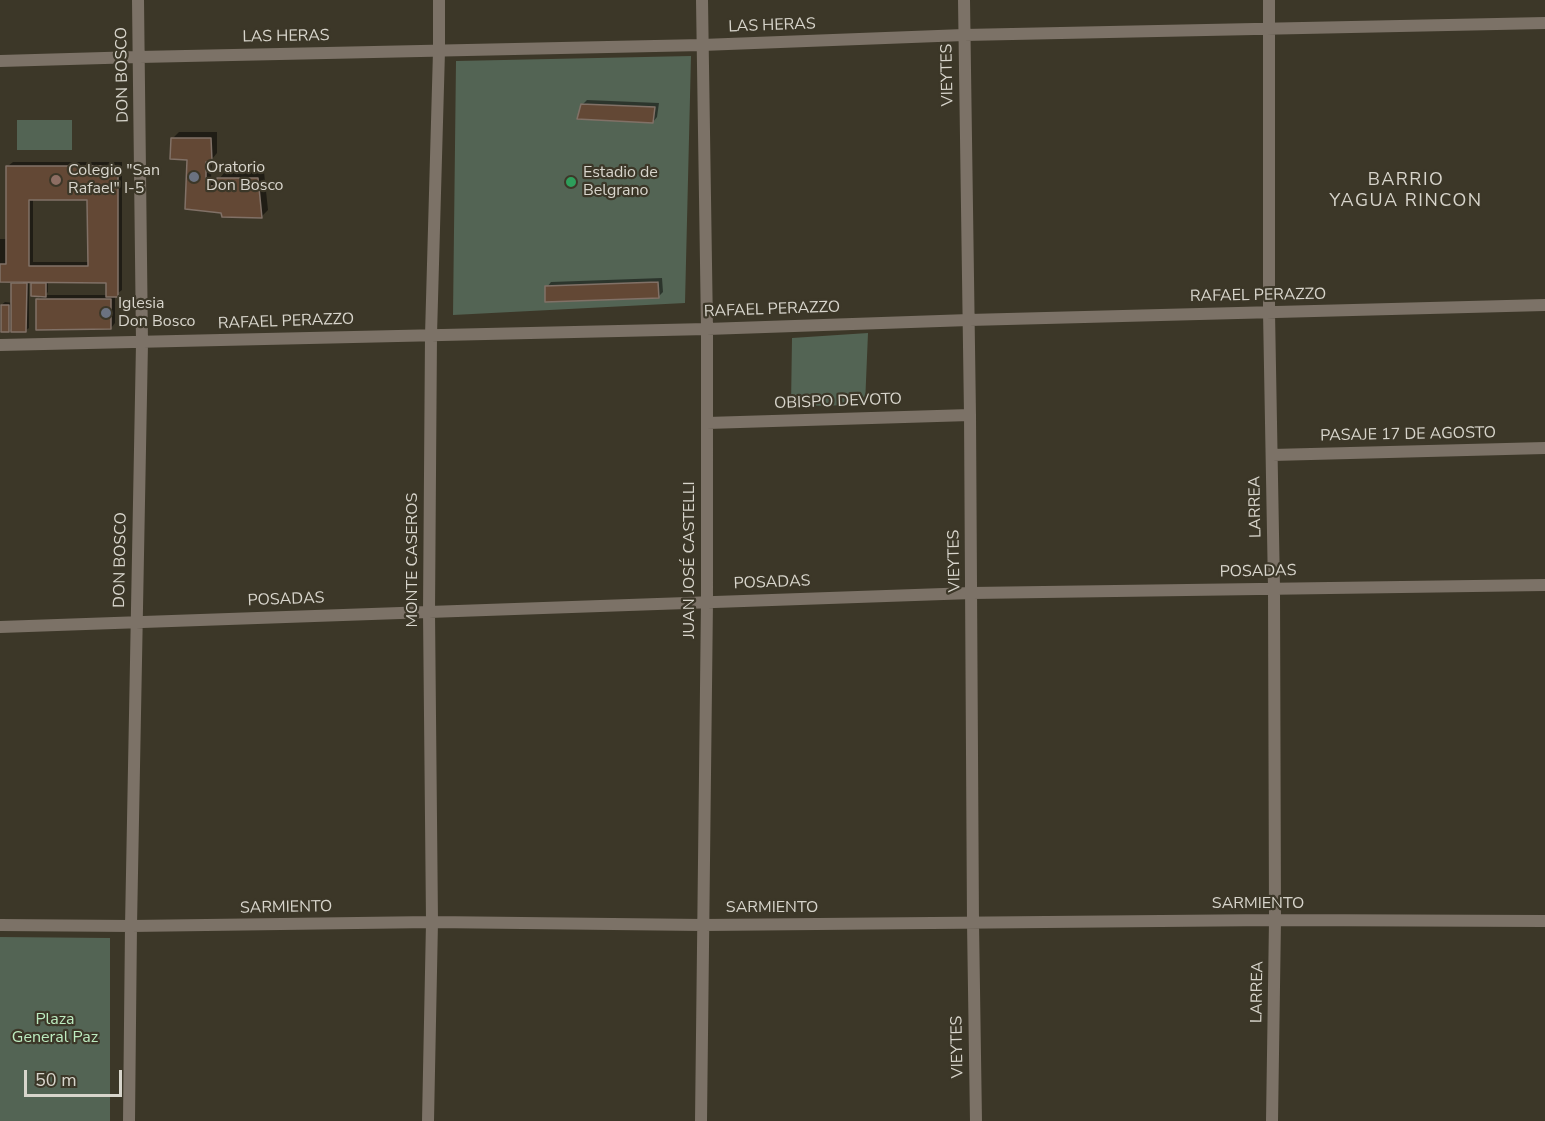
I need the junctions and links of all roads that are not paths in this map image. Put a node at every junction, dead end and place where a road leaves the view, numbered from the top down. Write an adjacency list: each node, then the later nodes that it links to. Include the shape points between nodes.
1 (138, 0): 11 (street, DON BOSCO)
2 (439, 0): 10 (street, MONTE CASEROS)
3 (702, 0): 9 (street, JUAN JOSÉ CASTELLI)
4 (964, 0): 8 (street, VIEYTES)
5 (1269, 0): 7 (street, LARREA)
6 (1545, 23): 7 (street, LAS HERAS)
7 (1269, 28): 8 (street, LAS HERAS); 14 (street, LARREA)
8 (964, 35): 9 (street, LAS HERAS); 15 (street, VIEYTES)
9 (702, 45): 10 (street, LAS HERAS); 16 (street, JUAN JOSÉ CASTELLI)
10 (439, 51): 11 (street, LAS HERAS); 17 (street, MONTE CASEROS)
11 (139, 57): 12 (street, LAS HERAS); 18 (street, DON BOSCO)
12 (0, 62)
13 (1545, 305): 14 (street, RAFAEL PERAZZO)
14 (1269, 312): 15 (street, RAFAEL PERAZZO); 23 (street, LARREA)
15 (969, 320): 16 (street, RAFAEL PERAZZO); 20 (street, VIEYTES)
16 (706, 329): 17 (street, RAFAEL PERAZZO); 21 (street, JUAN JOSÉ CASTELLI)
17 (431, 335): 18 (street, RAFAEL PERAZZO); 28 (street, MONTE CASEROS)
18 (142, 343): 19 (street, RAFAEL PERAZZO); 29 (street, DON BOSCO)
19 (0, 345)
20 (970, 415): 21 (street, OBISPO DEVOTO); 26 (street, VIEYTES)
21 (707, 423): 27 (street, JUAN JOSÉ CASTELLI)
22 (1545, 448): 23 (street, PASAJE 17 DE AGOSTO)
23 (1272, 454): 25 (street, LARREA)
24 (1545, 585): 25 (street, POSADAS)
25 (1274, 588): 26 (street, POSADAS); 31 (street, LARREA)
26 (972, 593): 27 (street, POSADAS); 34 (street, VIEYTES)
27 (707, 601): 28 (street, POSADAS); 36 (street, JUAN JOSÉ CASTELLI)
28 (429, 612): 29 (street, POSADAS); 33 (street, MONTE CASEROS)
29 (137, 622): 30 (street, POSADAS); 37 (street, DON BOSCO)
30 (0, 627)
31 (1275, 920): 32 (street, SARMIENTO); 34 (street, SARMIENTO); 42 (street, LARREA)
32 (1545, 921)
33 (432, 922): 36 (street, SARMIENTO); 37 (street, SARMIENTO); 39 (street, MONTE CASEROS)
34 (973, 923): 36 (street, SARMIENTO); 41 (street, VIEYTES)
35 (0, 924): 37 (street, SARMIENTO)
36 (703, 925): 40 (street, JUAN JOSÉ CASTELLI)
37 (131, 926): 38 (street, DON BOSCO)
38 (129, 1121)
39 (428, 1121)
40 (701, 1121)
41 (976, 1121)
42 (1272, 1121)

